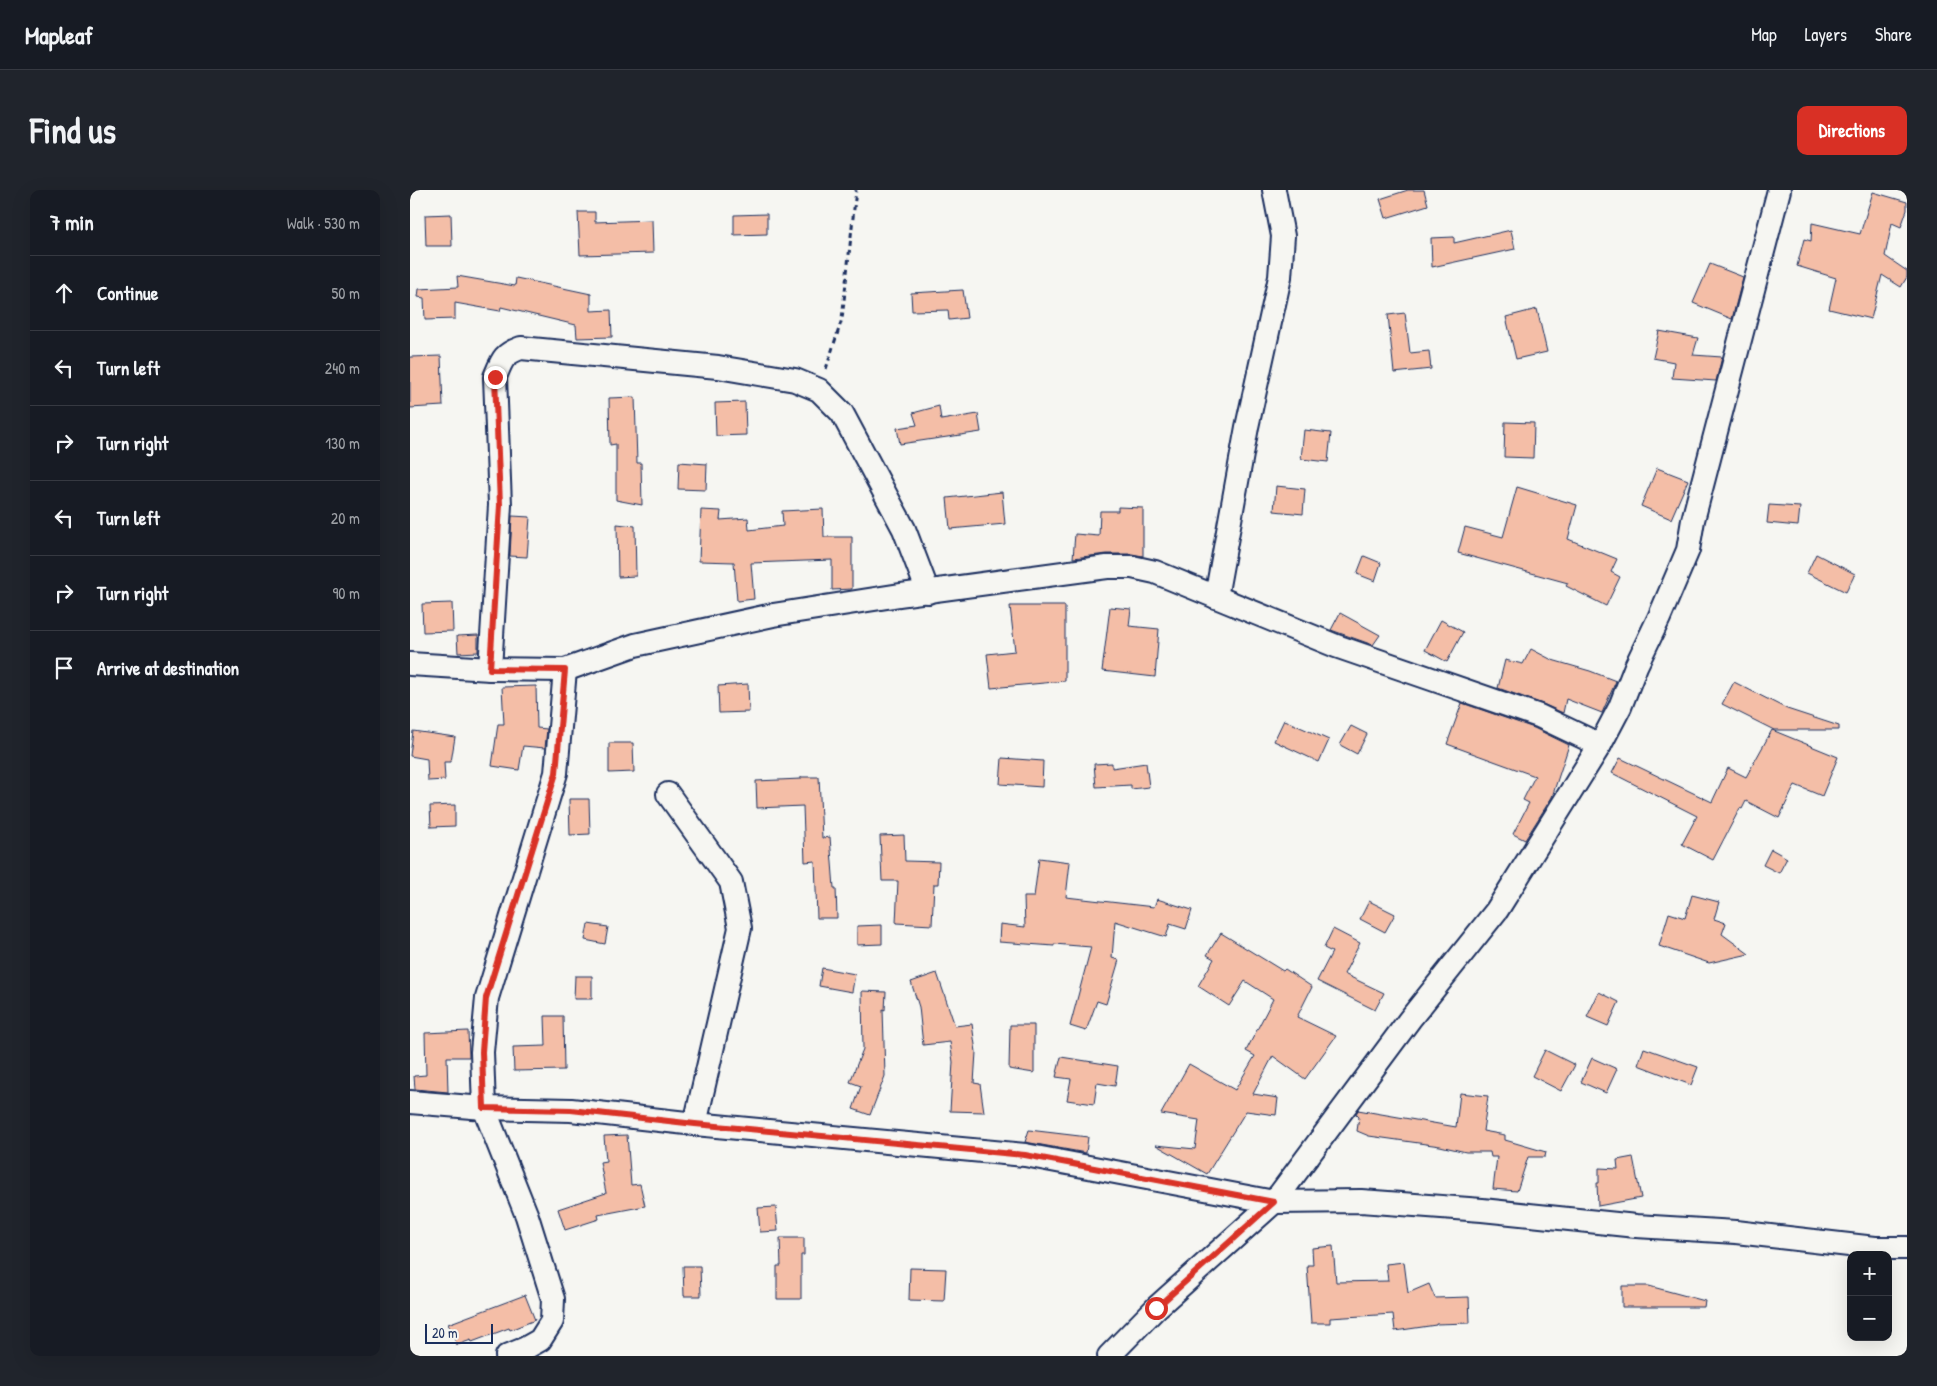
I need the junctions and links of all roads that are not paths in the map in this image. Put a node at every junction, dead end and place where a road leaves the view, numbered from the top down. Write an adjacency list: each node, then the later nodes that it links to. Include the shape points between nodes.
1 (1274, 190): 4 (street, via 1283,236 1280,277 1247,427)
2 (1779, 190): 8 (street, via 1693,520 1688,550)
3 (928, 592): 4 (street, via 1107,567 1132,567 1155,572); 6 (street, via 904,529 842,413 819,390 795,380 718,367 522,348 510,352 495,377 500,505); 7 (street, via 699,631 634,645)
4 (1216, 597): 8 (street, via 1336,646 1539,716)
5 (410, 664): 6 (street)
6 (490, 669): 7 (street)
7 (565, 670): 11 (street, via 556,773 486,998 482,1052)
8 (1600, 745): 13 (street, via 1497,910 1410,1019)
9 (668, 794): 12 (street, via 731,882 740,928)
10 (410, 1102): 11 (street)
11 (484, 1108): 12 (street, via 571,1110); 15 (street, via 528,1216 553,1300 552,1322 540,1340)
12 (695, 1124): 13 (street, via 1025,1155)
13 (1274, 1202): 14 (street, via 1370,1201 1736,1232 1875,1248); 16 (street, via 1156,1308)
14 (1907, 1248)
15 (506, 1356)
16 (1109, 1356)

